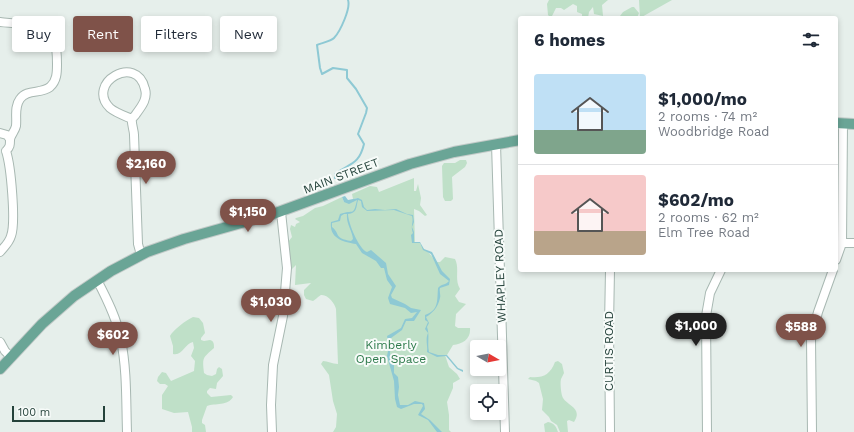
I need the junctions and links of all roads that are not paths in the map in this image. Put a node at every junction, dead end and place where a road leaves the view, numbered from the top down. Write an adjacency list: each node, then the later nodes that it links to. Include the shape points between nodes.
1 (0, 22): 6 (street, via 35,27 44,31 54,40 56,52 55,81 46,90 27,93 19,100 15,129)
2 (132, 119): 2 (street, via 144,101 145,88 141,80 126,72 110,78 105,98 112,109); 15 (street, via 138,244)
3 (839, 124): 4 (main road); 11 (street)
4 (854, 124)
5 (0, 133): 6 (street)
6 (10, 139): 9 (street, via 10,146)
7 (518, 140): 8 (main road, MAIN STREET)
8 (496, 144): 10 (main road, MAIN STREET, via 410,164); 25 (street, WHAPLEY ROAD)
9 (3, 152): 13 (street, via 10,172 12,231)
10 (281, 212): 15 (main road, MAIN STREET, via 172,243); 24 (street, via 287,268 273,365)
11 (842, 243): 12 (street); 14 (street)
12 (854, 244)
13 (0, 252)
14 (838, 254)
15 (141, 255): 19 (main road, MAIN STREET)
16 (610, 272): 26 (street, CURTIS ROAD)
17 (720, 272): 27 (street, via 710,293 706,316)
18 (831, 272): 28 (street, via 811,339)
19 (97, 280): 21 (main road, MAIN STREET, via 52,314); 23 (street, via 113,314 121,340 126,376)
20 (0, 342): 21 (street)
21 (11, 357): 22 (main road, MAIN STREET)
22 (0, 369)
23 (127, 432)
24 (272, 432)
25 (505, 432)
26 (610, 432)
27 (708, 432)
28 (812, 432)

